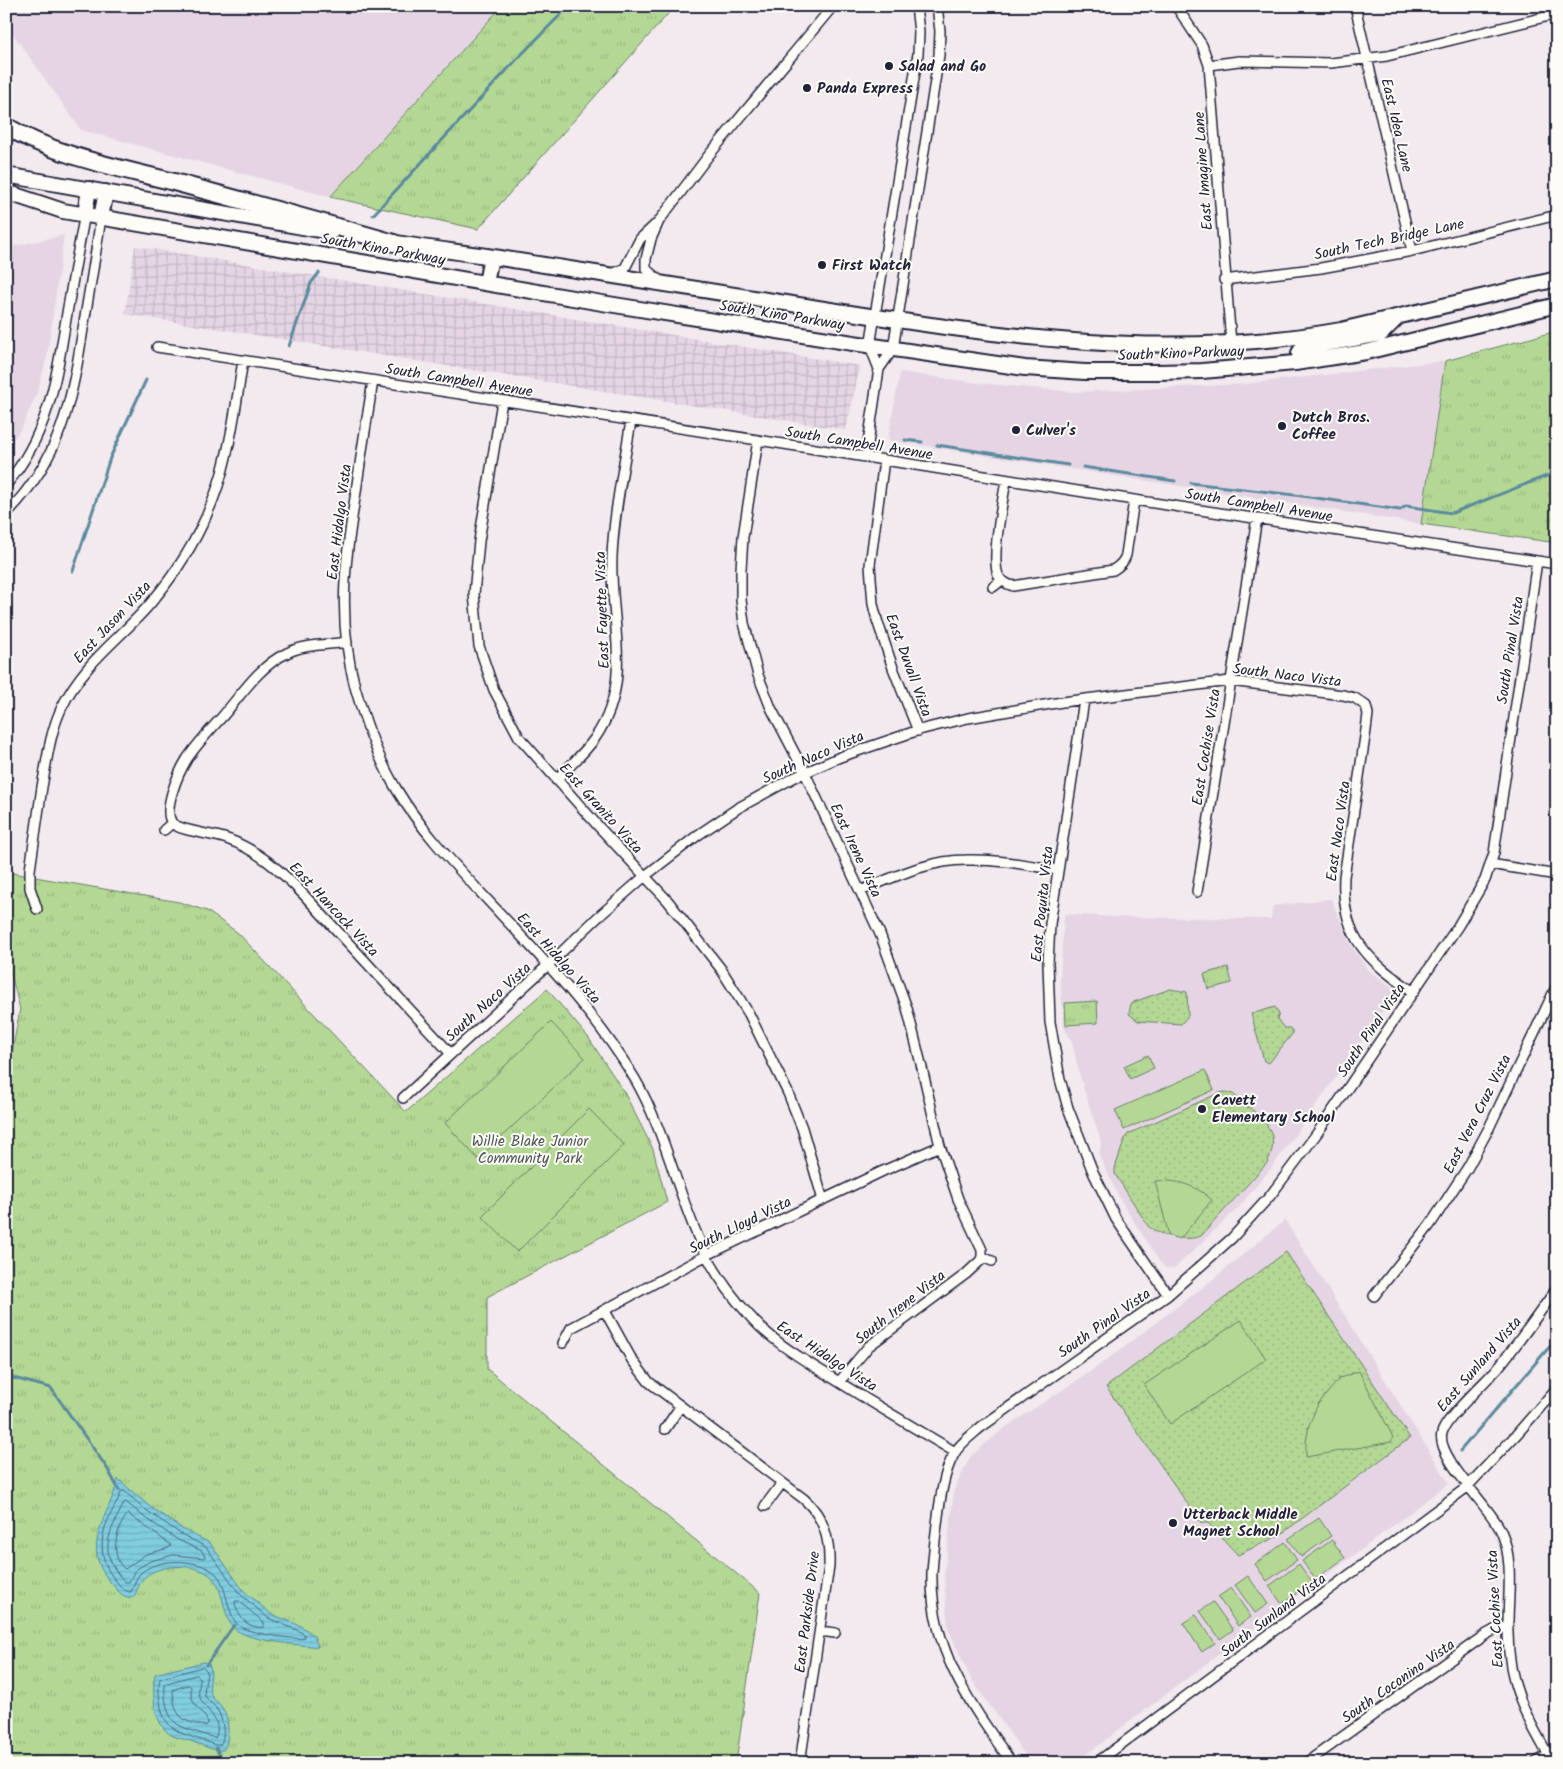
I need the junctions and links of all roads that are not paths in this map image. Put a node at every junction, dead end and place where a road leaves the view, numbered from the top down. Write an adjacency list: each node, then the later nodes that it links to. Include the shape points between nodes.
1 (833, 6): 17 (street)
2 (916, 6): 27 (street, via 918,54)
3 (937, 6): 29 (street, via 939,56)
4 (1176, 6): 8 (street, East Imagine Lane, via 1202,45)
5 (1354, 6): 7 (street, East Idea Lane)
6 (1557, 14): 7 (street, via 1387,56)
7 (1367, 58): 8 (street, via 1331,63 1240,61); 19 (street, East Idea Lane)
8 (1209, 65): 23 (street, East Imagine Lane)
9 (6, 126): 18 (highway, via 34,141 76,156)
10 (6, 175): 11 (main road, South Kino Parkway)
11 (89, 189): 13 (main road, South Kino Parkway); 14 (main road)
12 (6, 192): 14 (main road, South Kino Parkway, via 63,212)
13 (106, 192): 16 (main road); 18 (main road, South Kino Parkway)
14 (85, 214): 16 (main road, South Kino Parkway); 44 (street, via 52,394 42,428)
15 (1557, 215): 19 (street, South Tech Bridge Lane)
16 (101, 217): 24 (main road, South Kino Parkway); 46 (street, via 67,412 43,469 26,494)
17 (659, 221): 21 (street, via 640,239 625,268); 25 (street, via 651,239 646,269)
18 (394, 243): 20 (main road, South Kino Parkway)
19 (1412, 251): 23 (street, South Tech Bridge Lane, via 1322,268)
20 (491, 257): 21 (main road, South Kino Parkway); 24 (main road)
21 (609, 275): 25 (main road, South Kino Parkway)
22 (1557, 279): 28 (main road, South Kino Parkway)
23 (1224, 280): 30 (street, East Imagine Lane)
24 (486, 283): 31 (main road, South Kino Parkway)
25 (664, 284): 27 (main road, South Kino Parkway)
26 (1557, 305): 35 (main road, South Kino Parkway, via 1366,352)
27 (875, 317): 29 (main road, South Kino Parkway); 31 (street)
28 (1398, 317): 30 (main road, South Kino Parkway, via 1311,336); 35 (main road, via 1381,334 1302,348)
29 (898, 320): 30 (main road, South Kino Parkway, via 1075,342 1144,346); 33 (street)
30 (1231, 343)
31 (870, 346): 33 (main road, South Kino Parkway); 36 (street)
32 (157, 347): 34 (street, South Campbell Avenue)
33 (893, 349): 35 (main road, South Kino Parkway, via 1025,368 1085,372 1202,371); 36 (street)
34 (243, 360): 37 (street, South Campbell Avenue); 66 (street, East Jason Vista, via 226,459 192,544 151,603 88,666 61,710 48,753 30,870 30,888)
35 (1300, 362)
36 (879, 369): 41 (street)
37 (373, 381): 38 (street, South Campbell Avenue); 52 (street, East Hidalgo Vista, via 346,556)
38 (502, 401): 39 (street, South Campbell Avenue); 59 (street, East Granito Vista, via 480,532 474,594 479,646 494,690 519,736)
39 (631, 421): 40 (street, South Campbell Avenue); 59 (street, East Fayette Vista, via 612,558 618,678 613,701 595,737)
40 (758, 440): 41 (street, South Campbell Avenue); 58 (street, East Irene Vista, via 743,537 741,600 744,623 771,708)
41 (866, 457): 42 (street, South Campbell Avenue)
42 (884, 460): 43 (street, South Campbell Avenue); 57 (street, East Duvall Vista, via 870,565 873,604 893,668)
43 (1006, 480): 45 (street, South Campbell Avenue); 50 (street, via 996,561 998,576)
44 (6, 485)
45 (1134, 500): 47 (street, South Campbell Avenue); 50 (street, via 1126,555 1124,562 1114,570 1020,586)
46 (6, 514)
47 (1257, 518): 48 (street, South Campbell Avenue); 53 (street, East Cochise Vista)
48 (1537, 561): 49 (street, South Campbell Avenue); 60 (street, South Pinal Vista)
49 (1557, 564)
50 (1002, 580): 51 (street)
51 (993, 587)
52 (347, 642): 67 (street, East Hidalgo Vista, via 364,716 397,790 436,844); 70 (street, East Hancock Vista, via 298,648 264,668 188,757 177,778 168,827 228,839 268,860)
53 (1230, 681): 54 (street, South Naco Vista); 56 (street, South Naco Vista, via 1343,695); 65 (street, East Cochise Vista)
54 (1084, 700): 57 (street, South Naco Vista, via 968,718); 61 (street, East Poquita Vista)
55 (1374, 700): 56 (street)
56 (1366, 706): 69 (street, East Naco Vista, via 1366,730 1344,877 1346,912 1366,954)
57 (918, 731): 58 (street, South Naco Vista, via 840,757)
58 (805, 773): 63 (street, South Naco Vista, via 738,808); 64 (street, East Irene Vista)
59 (556, 780): 63 (street, East Granito Vista)
60 (1490, 864): 62 (street); 69 (street, South Pinal Vista, via 1485,880 1458,926)
61 (1058, 870): 64 (street, via 1012,862 965,860 918,868); 78 (street, East Poquita Vista, via 1050,924 1048,982 1050,1022 1060,1079 1093,1172 1116,1219)
62 (1557, 875)
63 (645, 876): 67 (street, South Naco Vista); 73 (street, East Granito Vista, via 721,968 749,1014 802,1128)
64 (860, 891): 72 (street, East Irene Vista, via 880,934 907,1008)
65 (1197, 892)
66 (37, 909)
67 (548, 965): 70 (street, South Naco Vista); 74 (street, East Hidalgo Vista, via 593,1017 636,1081 666,1146 687,1210)
68 (1557, 985): 79 (street, East Vera Cruz Vista, via 1468,1167 1430,1225)
69 (1414, 992): 78 (street, South Pinal Vista, via 1270,1196 1232,1238)
70 (451, 1054): 71 (street, South Naco Vista)
71 (403, 1098)
72 (940, 1146): 73 (street, South Lloyd Vista); 75 (street, East Irene Vista)
73 (823, 1200): 74 (street, South Lloyd Vista)
74 (707, 1256): 80 (street, South Lloyd Vista); 82 (street, East Hidalgo Vista, via 722,1283 764,1332)
75 (982, 1257): 76 (street); 82 (street, South Irene Vista, via 966,1274 869,1346)
76 (992, 1261)
77 (1557, 1288): 88 (street, East Sunland Vista, via 1526,1332 1442,1430 1442,1445)
78 (1168, 1295): 86 (street, South Pinal Vista, via 981,1427)
79 (1374, 1296)
80 (605, 1311): 81 (street, South Lloyd Vista, via 571,1328); 84 (street, East Parkside Drive, via 640,1372)
81 (563, 1343)
82 (839, 1382): 86 (street, East Hidalgo Vista)
83 (1557, 1388): 88 (street)
84 (680, 1407): 85 (street); 87 (street, East Parkside Drive)
85 (665, 1429)
86 (955, 1452): 95 (street, via 941,1495 934,1552 932,1574 936,1616 945,1650 967,1699)
87 (782, 1482): 89 (street); 91 (street, East Parkside Drive, via 813,1507 829,1543)
88 (1467, 1488): 90 (street, East Cochise Vista, via 1493,1517 1505,1543 1508,1556); 96 (street, South Sunland Vista)
89 (765, 1506)
90 (1508, 1628): 93 (street, East Cochise Vista, via 1509,1658 1516,1689 1530,1725); 97 (street, South Coconino Vista, via 1498,1628 1485,1636)
91 (820, 1631): 92 (street); 94 (street, East Parkside Drive)
92 (835, 1633)
93 (1553, 1751): 98 (street); 99 (street, East Cochise Vista)
94 (800, 1763)
95 (1012, 1763)
96 (1096, 1763)
97 (1306, 1763)
98 (1535, 1763)
99 (1553, 1763)

